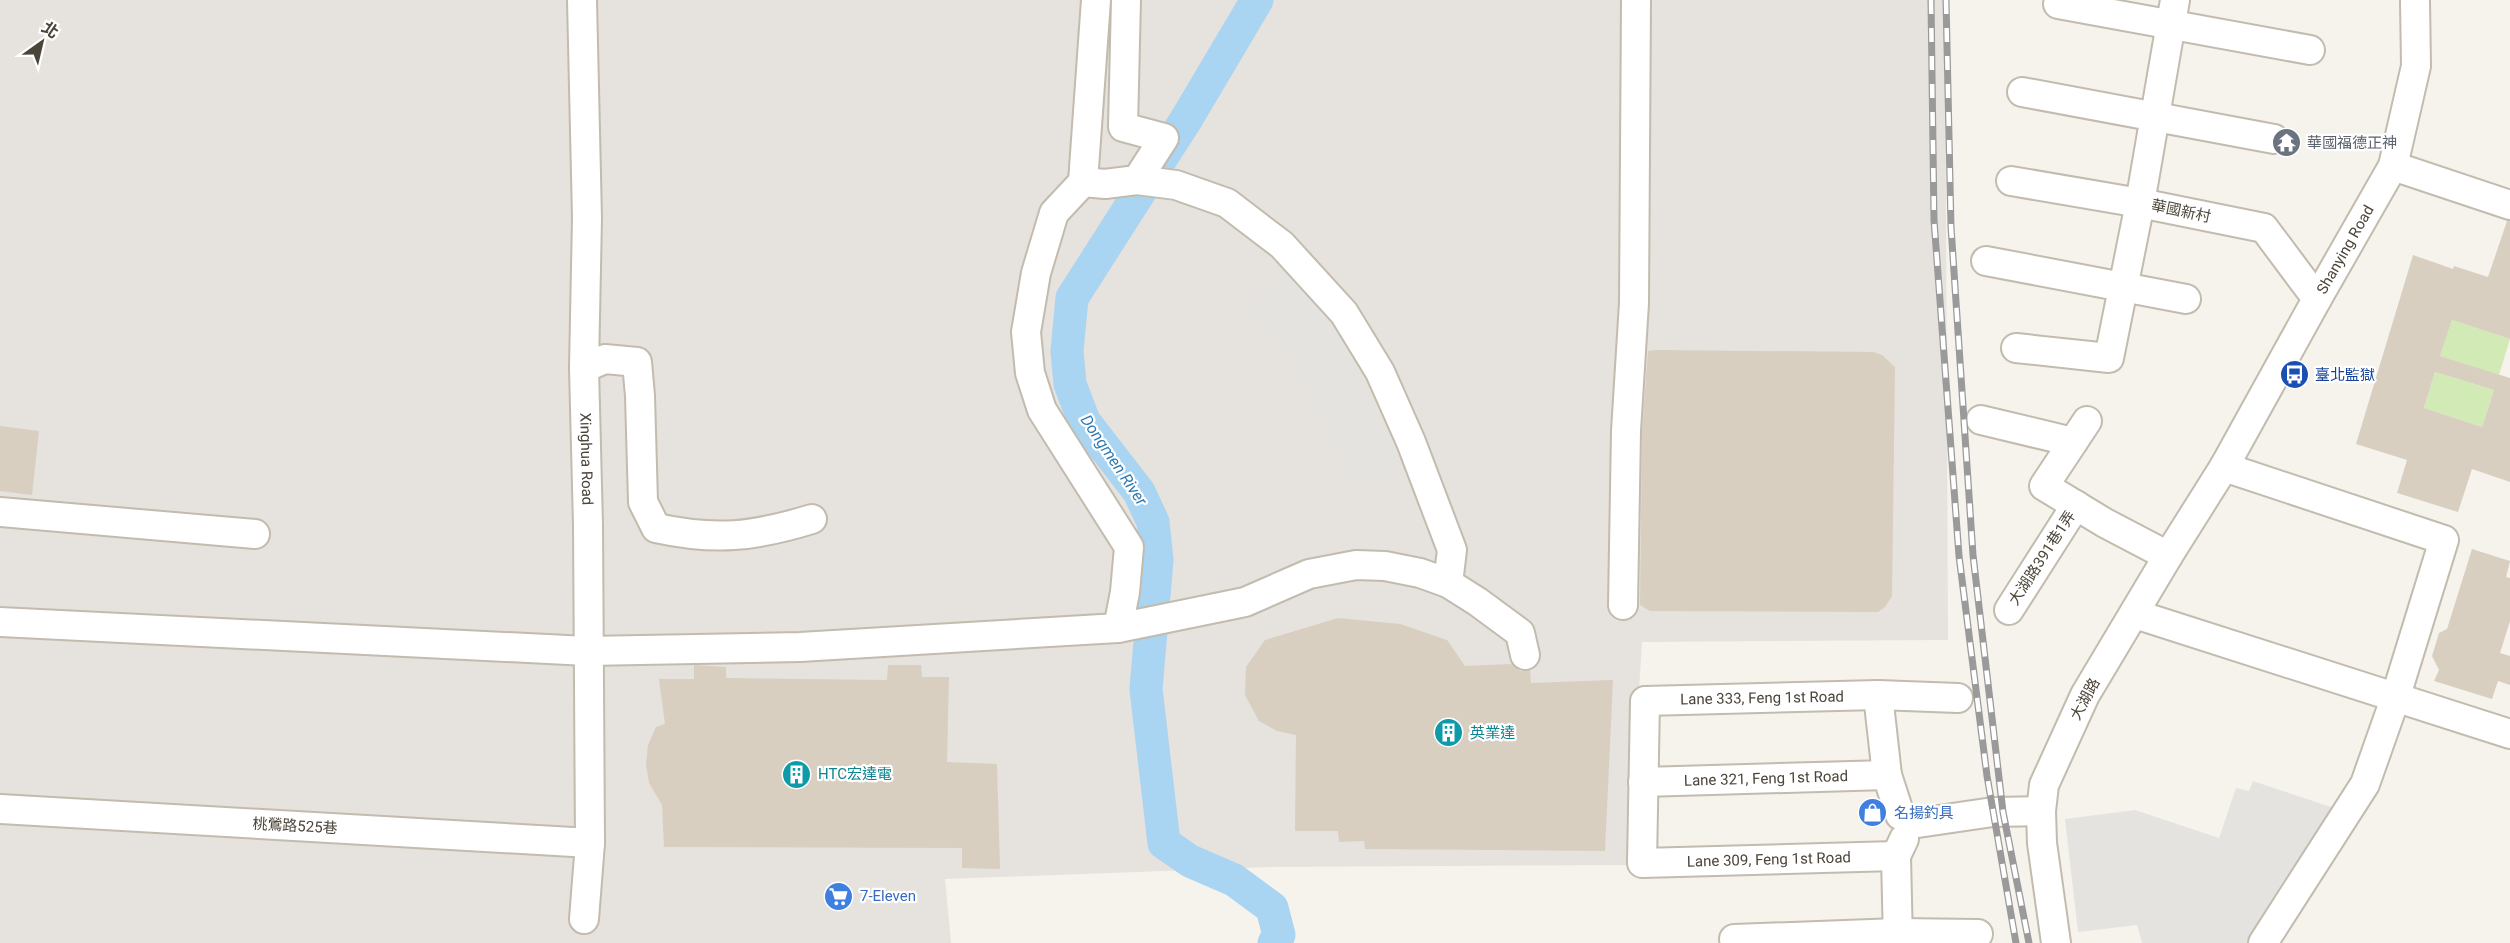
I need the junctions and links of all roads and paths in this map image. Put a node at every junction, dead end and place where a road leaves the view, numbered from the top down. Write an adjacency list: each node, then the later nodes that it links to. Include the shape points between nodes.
1 (582, 0): 23 (street, Xinghua Road, via 587,218)
2 (1096, 0): 15 (street)
3 (1126, 0): 13 (street, via 1123,127 1164,138)
4 (1636, 0): 32 (street, via 1634,303 1626,431)
5 (2415, 0): 12 (street, Shanying Road, via 2416,66)
6 (2058, 4): 7 (street)
7 (2173, 12): 8 (street); 10 (street)
8 (2310, 50)
9 (2022, 92): 10 (street)
10 (2155, 116): 11 (street); 16 (street)
11 (2274, 139)
12 (2393, 166): 17 (street); 21 (street, Shanying Road)
13 (1138, 180): 15 (street); 31 (street, via 1176,185 1227,203 1282,245 1344,313 1380,372 1411,442 1452,550)
14 (2011, 181): 16 (street, 華國新村)
15 (1083, 182): 36 (street, via 1054,213 1036,273 1026,332 1030,373 1042,410 1129,547)
16 (2140, 203): 19 (street); 21 (street, 華國新村, via 2265,228)
17 (2510, 205)
18 (1986, 261): 19 (street)
19 (2123, 287): 20 (street); 22 (street, via 2109,358)
20 (2186, 298)
21 (2317, 299): 25 (street, Shanying Road)
22 (2016, 348)
23 (584, 368): 28 (street, via 605,359 636,362 643,502 656,528 688,535 737,537); 37 (street, Xinghua Road)
24 (1981, 420): 26 (street, via 2080,432 2044,486)
25 (2220, 474): 30 (street, 大湖路); 41 (street, via 2444,540)
26 (2076, 505): 30 (street); 33 (street, 大湖路391巷1弄)
27 (0, 512): 29 (street)
28 (812, 519)
29 (255, 534)
30 (2168, 556): 34 (street, 大湖路)
31 (1448, 583): 36 (street, via 1385,566 1356,565 1309,574 1245,602); 38 (street, via 1520,633)
32 (1623, 605)
33 (2009, 610)
34 (2134, 614): 41 (street); 46 (street, 大湖路, via 2085,695 2044,785)
35 (0, 622): 37 (street)
36 (1119, 627): 37 (street, via 800,646)
37 (587, 651): 48 (street, Xinghua Road)
38 (1525, 656)
39 (1878, 695): 40 (street, Lane 333, Feng 1st Road); 43 (street); 44 (street, Lane 333, Feng 1st Road, via 1646,701)
40 (1958, 698)
41 (2395, 699): 42 (street); 54 (street, via 2365,784)
42 (2510, 734)
43 (1887, 775): 44 (street, Lane 321, Feng 1st Road); 47 (street)
44 (1643, 782): 47 (street, Lane 309, Feng 1st Road, via 1642,863)
45 (0, 809): 48 (street, 桃鶯路525巷)
46 (2041, 811): 47 (street, Lane 309, Feng 1st Road, via 1993,812); 53 (street, 大湖路)
47 (1905, 832): 51 (street)
48 (590, 843): 49 (street, Xinghua Road)
49 (584, 919)
50 (1978, 934): 51 (street)
51 (1898, 938): 52 (street)
52 (1734, 939)
53 (2056, 943)
54 (2263, 943)

